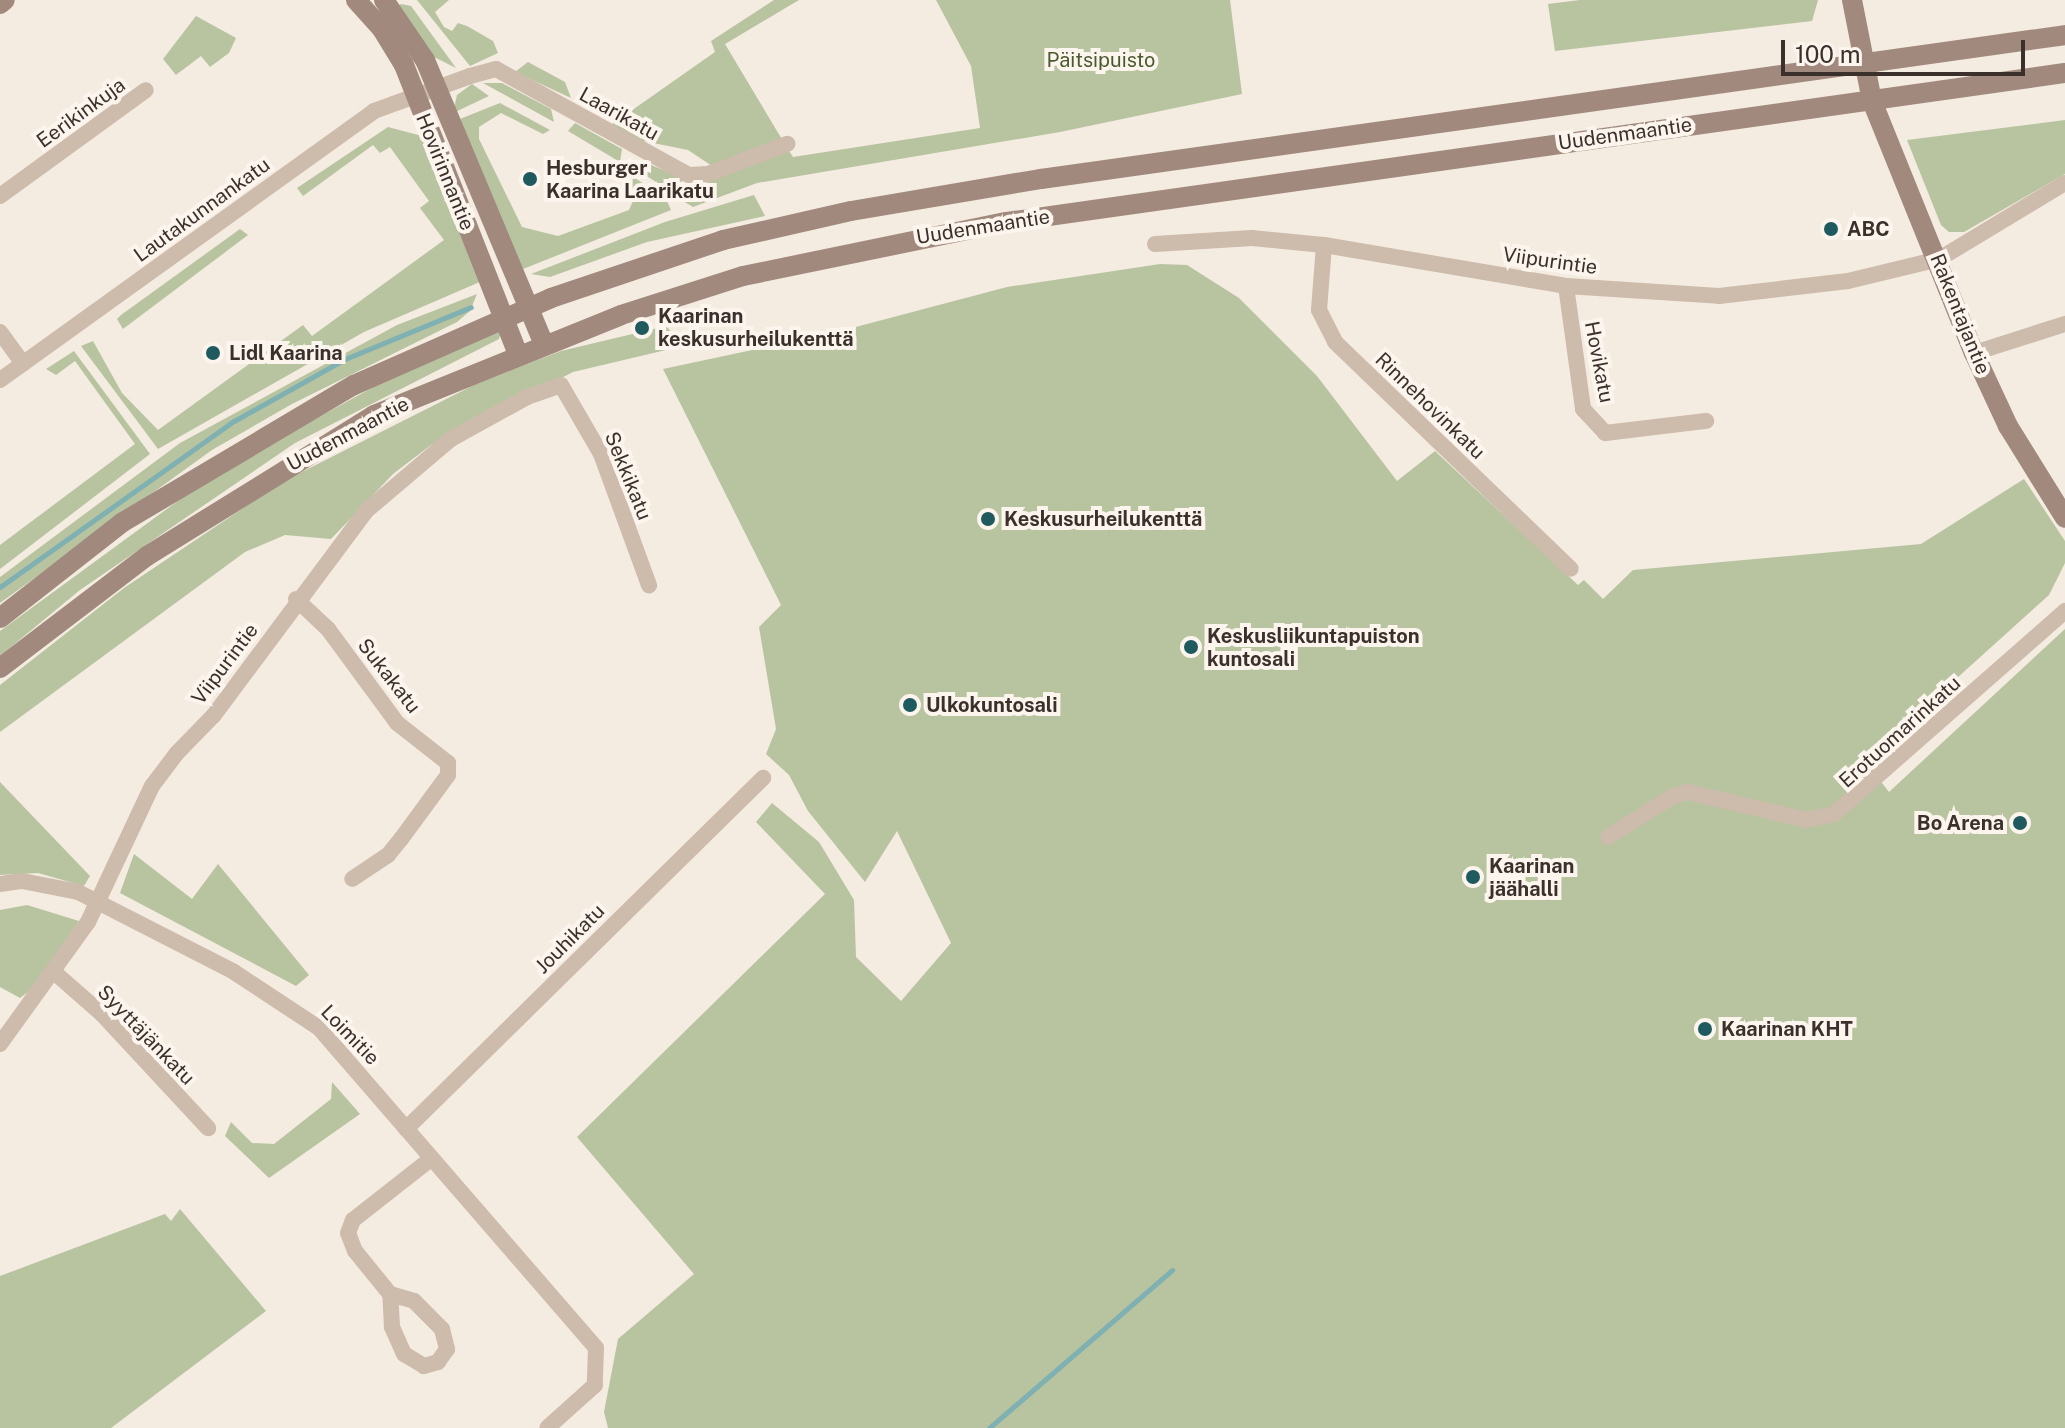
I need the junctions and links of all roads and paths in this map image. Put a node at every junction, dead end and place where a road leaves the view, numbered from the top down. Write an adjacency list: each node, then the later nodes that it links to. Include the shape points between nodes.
1 (5, 0): 5 (main road)
2 (356, 0): 11 (main road, Hovirinnantie, via 395,47)
3 (384, 0): 9 (main road, Hovirinnantie, via 420,51)
4 (1852, 0): 7 (main road, Rakentajantie)
5 (0, 4)
6 (2065, 35): 7 (main road, Uudenmaantie)
7 (1863, 64): 12 (main road, Rakentajantie); 20 (main road, Uudenmaantie, via 851,211 723,240)
8 (2065, 73): 12 (main road, Uudenmaantie)
9 (436, 87): 11 (street, Lautakunnankatu); 13 (street, Laarikatu, via 496,69 689,175 708,174); 20 (main road, Hovirinnantie)
10 (146, 90): 15 (street, Eerikinkuja)
11 (414, 95): 21 (main road, Hovirinnantie); 27 (street, Lautakunnankatu, via 352,126)
12 (1872, 101): 18 (main road, Rakentajantie); 24 (main road, Uudenmaantie, via 1007,222 856,249 686,293)
13 (787, 144)
14 (2065, 183): 18 (street, Viipurintie)
15 (0, 196)
16 (1155, 244): 17 (street, Viipurintie, via 1252,238)
17 (1324, 245): 19 (street, Viipurintie); 32 (street, Rinnehovinkatu, via 1319,310 1335,342)
18 (1939, 259): 19 (street, Viipurintie, via 1848,281 1719,296); 25 (main road, Rakentajantie)
19 (1566, 286): 30 (street, Hovikatu, via 1583,409 1605,433)
20 (528, 307): 21 (main road, Uudenmaantie); 24 (main road, Hovirinnantie)
21 (504, 317): 26 (main road, Hovirinnantie); 36 (main road, Uudenmaantie, via 293,418 123,522)
22 (2065, 324): 25 (street)
23 (0, 332): 27 (street)
24 (544, 344): 26 (main road, Uudenmaantie)
25 (1974, 353): 31 (main road, Rakentajantie, via 2008,426)
26 (518, 354): 37 (main road, Uudenmaantie, via 374,415 315,448 147,556)
27 (23, 364): 28 (street, Lautakunnankatu)
28 (0, 380)
29 (561, 385): 33 (street, Sekkikatu, via 601,454); 34 (street, Viipurintie, via 527,397 424,460 366,511)
30 (1706, 421)
31 (2065, 518)
32 (1571, 569)
33 (649, 585)
34 (296, 599): 40 (street, Sukakatu, via 328,629 397,723 448,763 448,775 388,855); 42 (street, Viipurintie, via 214,715 152,786)
35 (2065, 611): 39 (street, Erotuomarinkatu, via 1834,814 1806,820 1688,792)
36 (0, 618)
37 (0, 668)
38 (763, 778): 46 (street, Jouhikatu)
39 (1608, 837)
40 (352, 879)
41 (0, 884): 42 (street, Loimitie, via 52,885)
42 (98, 902): 43 (street, Viipurintie); 46 (street, Loimitie, via 182,943 297,1010 346,1056)
43 (54, 972): 44 (street, Viipurintie); 45 (street, Syyttäjänkatu, via 102,1014)
44 (0, 1044)
45 (208, 1128)
46 (406, 1129): 47 (street, Loimitie)
47 (432, 1158): 48 (street, via 349,1226 351,1245); 49 (street, Loimitie, via 589,1337 600,1359 595,1385)
48 (390, 1294): 48 (street, via 392,1327 404,1354 424,1366 438,1362 447,1349 442,1329 414,1301)
49 (547, 1428)

